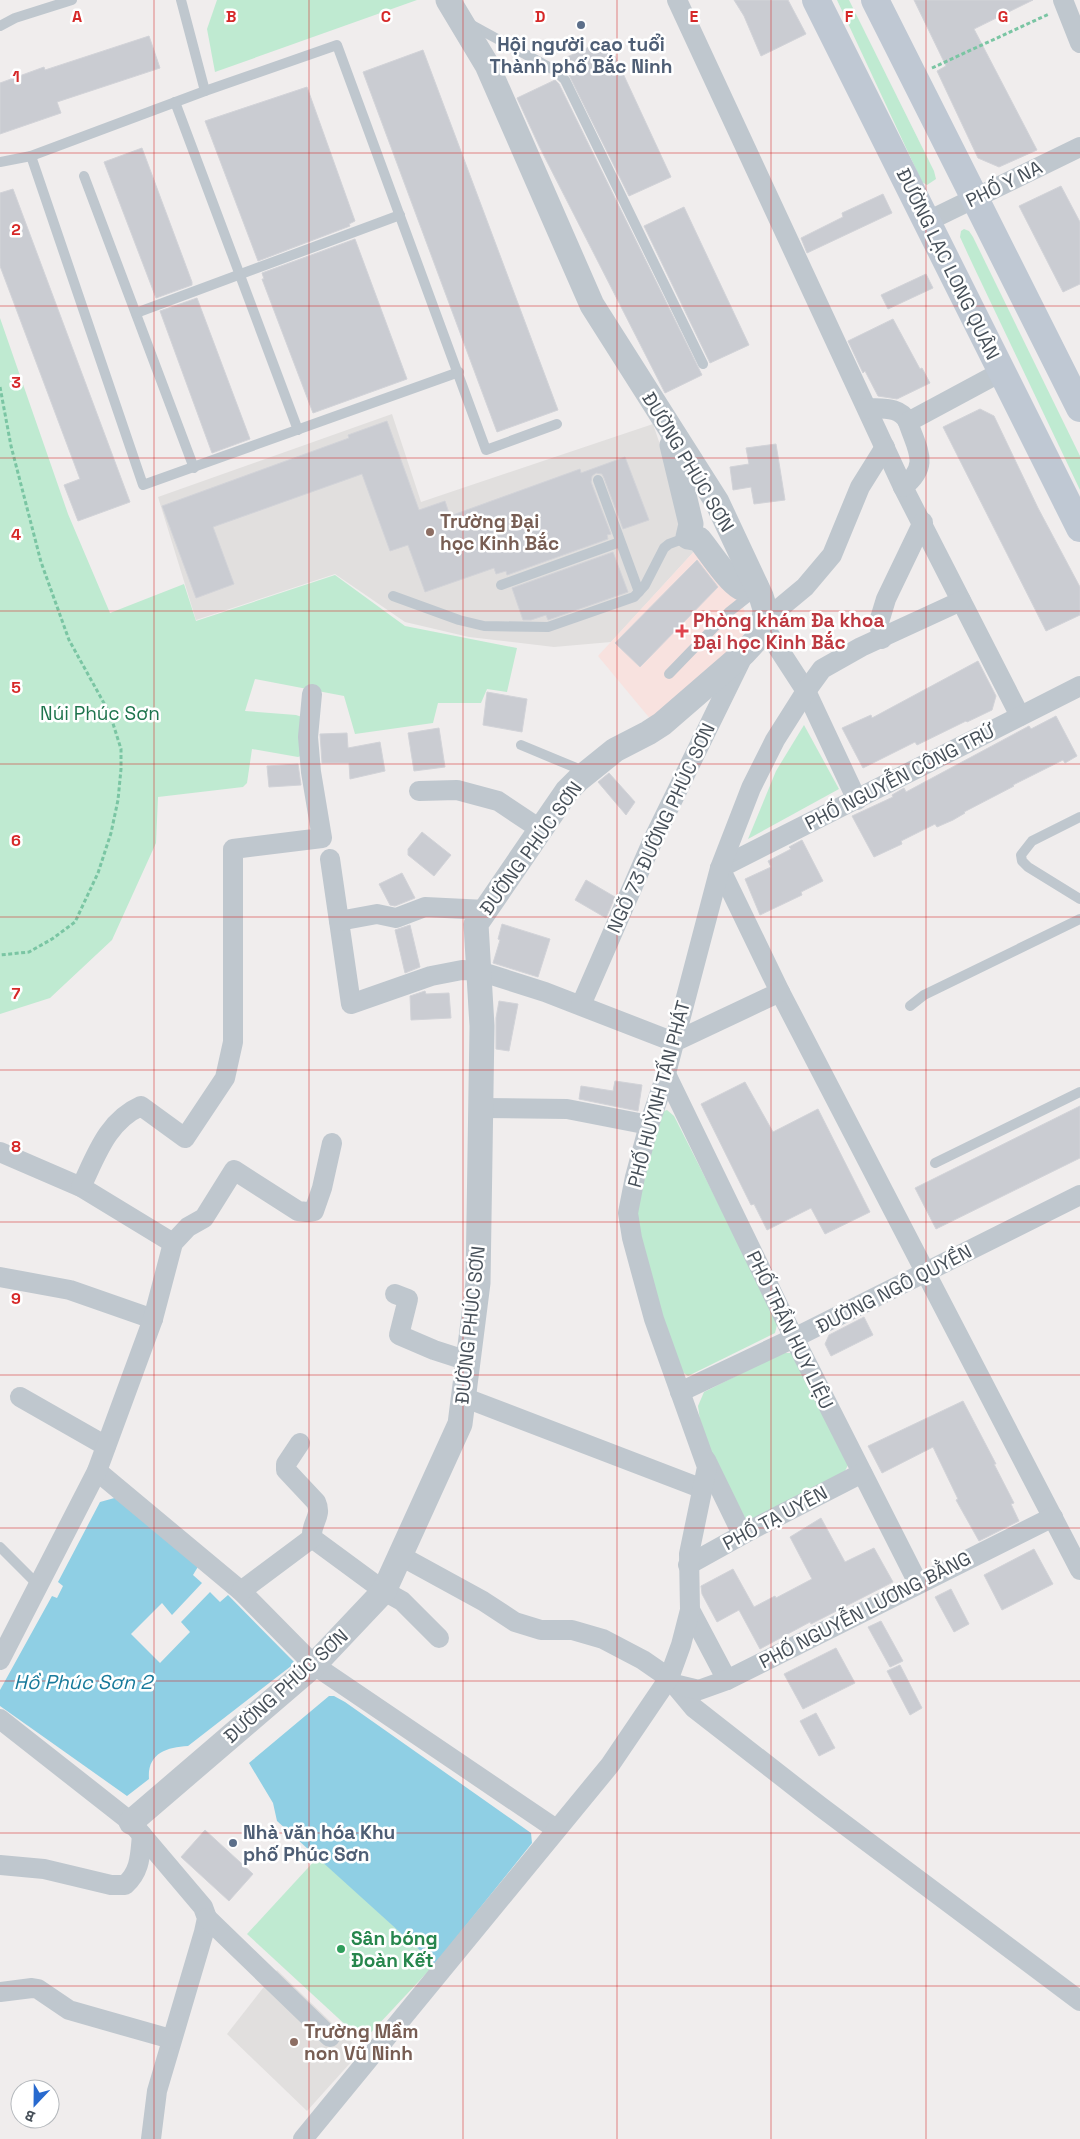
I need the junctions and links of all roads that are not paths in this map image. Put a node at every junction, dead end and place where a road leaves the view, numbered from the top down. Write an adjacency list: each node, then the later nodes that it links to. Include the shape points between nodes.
1 (72, 0): 10 (lane)
2 (181, 0): 9 (lane)
3 (188, 0): 9 (lane)
4 (678, 0): 26 (street)
5 (816, 0): 20 (main road, ĐƯỜNG LẠC LONG QUÂN)
6 (875, 0): 18 (main road)
7 (1059, 6): 11 (street)
8 (454, 9): 23 (lane, via 556,71 565,80); 30 (street, ĐƯỜNG PHÚC SƠN, via 487,65 592,305)
9 (184, 12): 12 (lane)
10 (0, 26)
11 (1080, 43)
12 (205, 91): 13 (lane); 19 (lane, via 337,45)
13 (175, 102): 15 (lane); 21 (lane)
14 (1080, 148): 18 (street, PHỐ Y NA)
15 (31, 156): 16 (lane); 33 (lane, via 143,486)
16 (0, 162)
17 (84, 176): 22 (lane)
18 (975, 197): 20 (street, PHỐ Y NA); 27 (main road)
19 (400, 215): 21 (lane); 24 (lane)
20 (928, 221): 25 (main road, ĐƯỜNG LẠC LONG QUÂN)
21 (240, 275): 22 (lane); 31 (lane)
22 (136, 313): 33 (lane)
23 (703, 364)
24 (459, 372): 29 (lane, via 486,450); 31 (lane)
25 (1001, 372): 28 (street); 37 (main road, ĐƯỜNG LẠC LONG QUÂN)
26 (867, 408): 28 (street, via 898,411); 32 (street)
27 (1080, 408)
28 (908, 422): 35 (street, via 920,466 916,476)
29 (557, 424)
30 (667, 424): 38 (street, via 691,524); 41 (street, ĐƯỜNG PHÚC SƠN, via 717,502)
31 (298, 430): 33 (lane)
32 (885, 447): 35 (street); 45 (street, via 860,487 832,554 818,574)
33 (194, 468)
34 (598, 480): 39 (lane)
35 (903, 486): 36 (street)
36 (923, 522): 44 (street); 46 (street, via 886,599 879,622)
37 (1080, 528)
38 (688, 537): 41 (street, via 699,539 740,588); 42 (lane, via 664,548)
39 (620, 542): 40 (lane); 42 (lane)
40 (501, 586)
41 (757, 588): 45 (street, ĐƯỜNG PHÚC SƠN, via 765,609); 48 (lane)
42 (639, 592): 43 (lane, via 624,601 569,621 537,628 484,626)
43 (393, 596)
44 (961, 601): 46 (street, PHỐ HUỲNH TẤN PHÁT); 52 (street)
45 (764, 623): 47 (street, ĐƯỜNG PHÚC SƠN, via 756,640); 50 (street)
46 (882, 639): 50 (street, PHỐ HUỲNH TẤN PHÁT, via 822,669)
47 (744, 653): 54 (street, ĐƯỜNG PHÚC SƠN, via 662,724 615,750); 67 (street, NGÕ 73 ĐƯỜNG PHÚC SƠN, via 652,840)
48 (669, 674)
49 (1080, 686): 52 (street, PHỐ NGUYỄN CÔNG TRỨ)
50 (806, 691): 56 (street); 60 (street, PHỐ HUỲNH TẤN PHÁT, via 762,763)
51 (312, 694): 77 (street, via 308,737 322,838 233,849 233,1042 225,1078 185,1138 142,1106 120,1118 109,1130)
52 (1020, 716): 56 (street, PHỐ NGUYỄN CÔNG TRỨ)
53 (521, 745): 54 (lane)
54 (587, 772): 58 (street, ĐƯỜNG PHÚC SƠN, via 567,792)
55 (419, 791): 58 (street, via 457,790 498,801)
56 (857, 800): 60 (street, PHỐ NGUYỄN CÔNG TRỨ)
57 (1080, 817): 61 (lane, via 1032,841 1021,855 1028,868)
58 (540, 829): 62 (street, ĐƯỜNG PHÚC SƠN)
59 (330, 859): 64 (street)
60 (720, 868): 66 (street); 69 (street, PHỐ HUỲNH TẤN PHÁT)
61 (1080, 899)
62 (486, 910): 64 (street, via 425,907 396,918 377,914); 65 (street, ĐƯỜNG PHÚC SƠN, via 476,924)
63 (1080, 919): 68 (lane, via 924,995)
64 (339, 921): 65 (street, via 351,1004 431,976 462,970)
65 (479, 971): 67 (street); 72 (street, ĐƯỜNG PHÚC SƠN)
66 (780, 992): 69 (street); 80 (street)
67 (581, 1005): 69 (street)
68 (910, 1006)
69 (674, 1042): 70 (street, PHỐ HUỲNH TẤN PHÁT)
70 (666, 1074): 73 (street, PHỐ HUỲNH TẤN PHÁT); 84 (street, PHỐ TRẦN HUY LIỆU)
71 (1080, 1092): 76 (lane)
72 (481, 1108): 73 (street, via 567,1109); 85 (street, ĐƯỜNG PHÚC SƠN, via 478,1284)
73 (649, 1125): 86 (street, PHỐ HUỲNH TẤN PHÁT, via 635,1177 629,1225 654,1319)
74 (332, 1143): 79 (street, via 314,1211 298,1210 234,1170 204,1218 188,1226)
75 (0, 1152): 77 (street)
76 (935, 1163)
77 (80, 1187): 79 (street)
78 (1080, 1195): 80 (street, ĐƯỜNG NGÔ QUYỀN)
79 (174, 1243): 83 (street)
80 (927, 1273): 84 (street, ĐƯỜNG NGÔ QUYỀN); 95 (street)
81 (0, 1277): 83 (street, via 70,1290)
82 (395, 1294): 85 (street, via 408,1299 399,1335)
83 (153, 1319): 90 (street)
84 (794, 1338): 86 (street, ĐƯỜNG NGÔ QUYỀN); 93 (street, PHỐ TRẦN HUY LIỆU)
85 (468, 1362): 88 (street, ĐƯỜNG PHÚC SƠN)
86 (680, 1392): 91 (street, PHỐ HUỲNH TẤN PHÁT)
87 (20, 1397): 90 (street)
88 (463, 1397): 94 (street); 99 (street, ĐƯỜNG PHÚC SƠN, via 460,1424)
89 (300, 1443): 97 (street, via 286,1464 286,1470 319,1508 311,1530)
90 (106, 1446): 92 (street)
91 (706, 1459): 94 (street, PHỐ HUỲNH TẤN PHÁT, via 707,1472); 96 (street)
92 (97, 1471): 103 (street); 104 (street)
93 (862, 1473): 96 (street, PHỐ TẠ UYÊN); 102 (street, PHỐ TRẦN HUY LIỆU)
94 (702, 1489): 100 (street, PHỐ HUỲNH TẤN PHÁT)
95 (1053, 1517): 101 (street); 102 (street, PHỐ NGUYỄN LƯƠNG BẰNG)
96 (742, 1534): 100 (street, PHỐ TẠ UYÊN)
97 (312, 1538): 104 (street); 105 (street)
98 (0, 1547): 103 (lane)
99 (399, 1555): 105 (street, ĐƯỜNG PHÚC SƠN); 111 (street, via 515,1622 541,1630 572,1630 603,1639 643,1660)
100 (688, 1565): 106 (street, PHỐ HUỲNH TẤN PHÁT)
101 (1080, 1570)
102 (918, 1583): 110 (street, PHỐ NGUYỄN LƯƠNG BẰNG)
103 (38, 1585): 108 (street)
104 (241, 1591): 109 (street)
105 (384, 1591): 107 (street, via 402,1601); 109 (street, ĐƯỜNG PHÚC SƠN)
106 (690, 1610): 110 (street); 111 (street, PHỐ HUỲNH TẤN PHÁT)
107 (439, 1638)
108 (2, 1650)
109 (314, 1665): 113 (street, ĐƯỜNG PHÚC SƠN); 114 (street)
110 (726, 1680): 111 (street, PHỐ NGUYỄN LƯƠNG BẰNG, via 699,1690)
111 (671, 1681): 114 (street, PHỐ HUỲNH TẤN PHÁT, via 610,1766); 118 (street, via 694,1708)
112 (0, 1719): 113 (street)
113 (137, 1829): 115 (street, via 138,1863 134,1877 125,1885 111,1885 44,1869); 116 (street, via 203,1907)
114 (556, 1830): 122 (street, PHỐ HUỲNH TẤN PHÁT)
115 (0, 1865)
116 (207, 1918): 119 (street); 120 (street)
117 (0, 1992): 120 (street, via 38,1989 69,2010)
118 (1080, 2001)
119 (330, 2037)
120 (172, 2039): 121 (street, via 157,2091)
121 (151, 2139)
122 (303, 2139)

